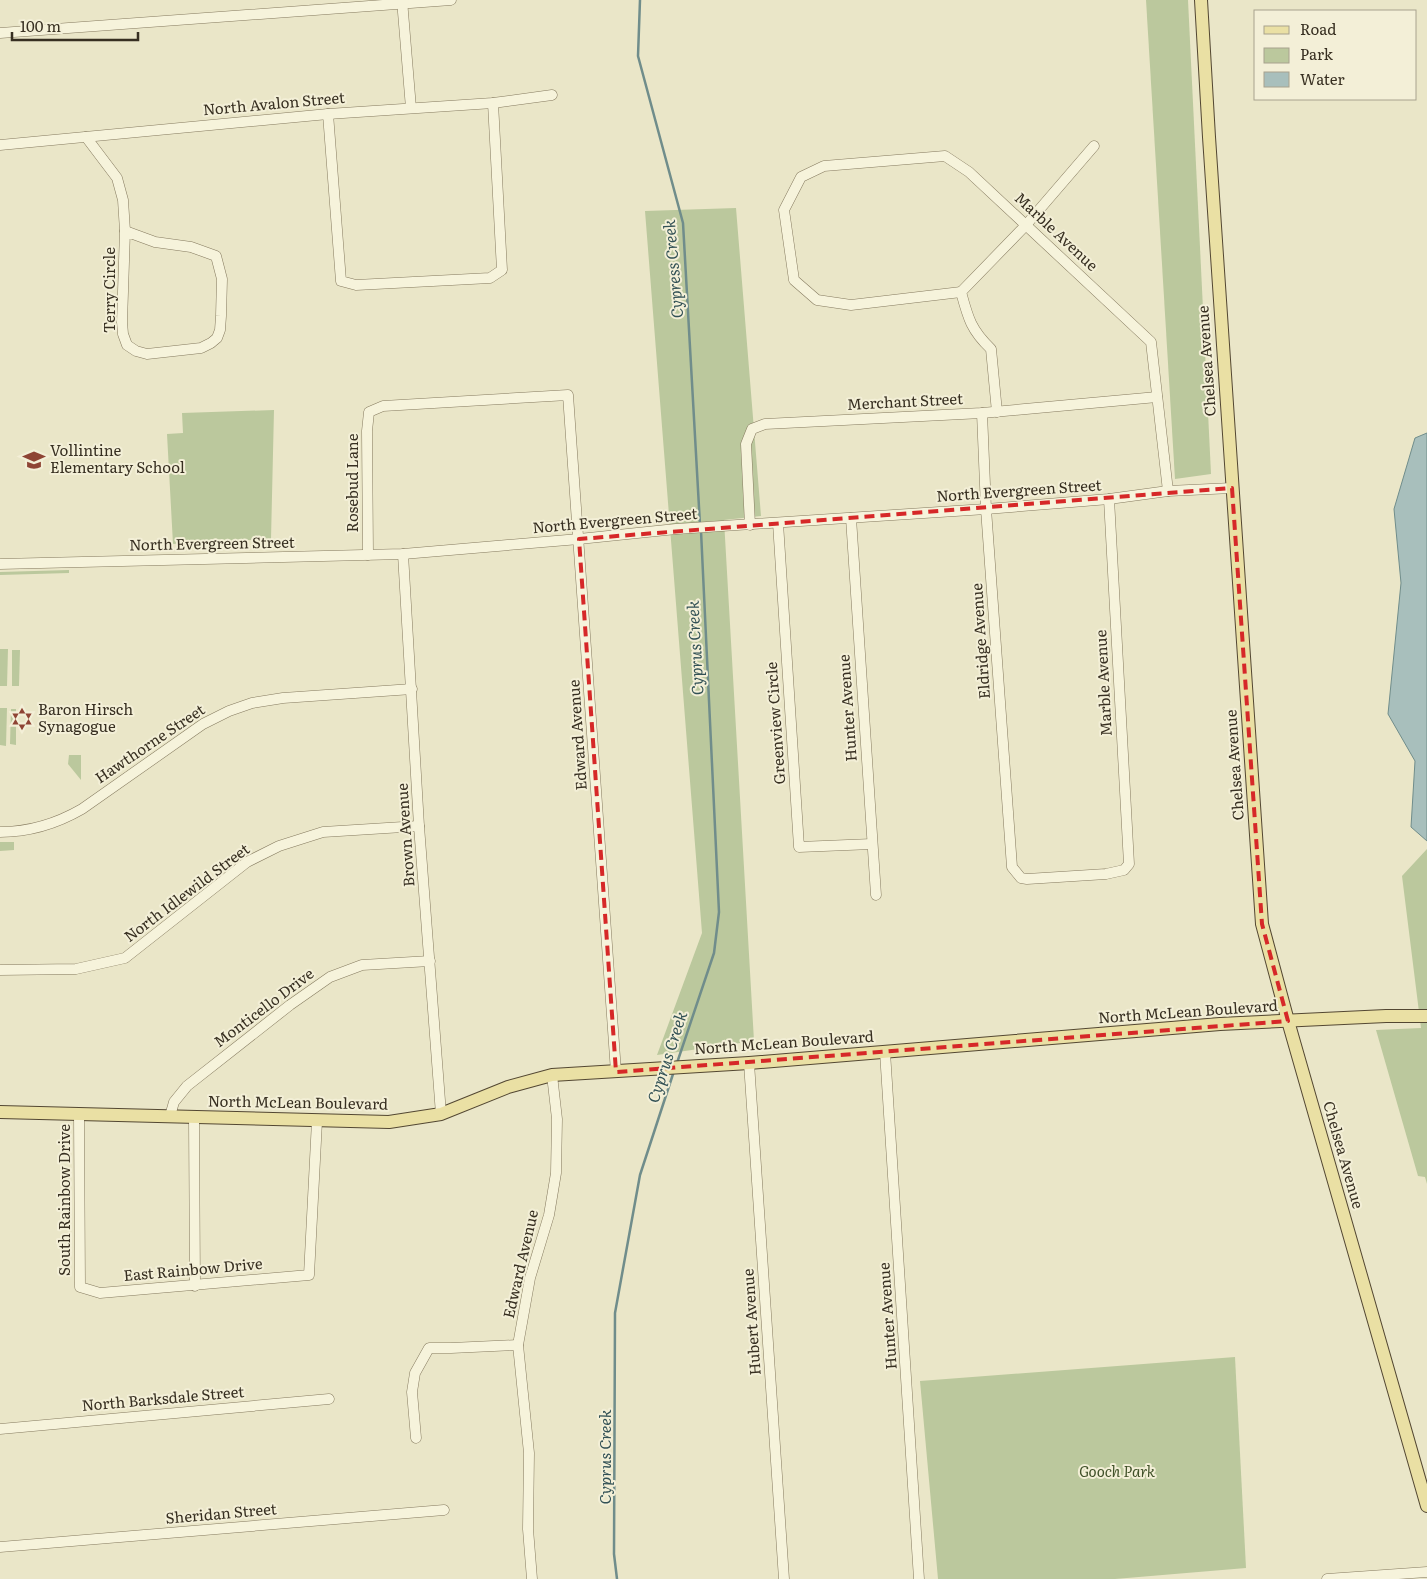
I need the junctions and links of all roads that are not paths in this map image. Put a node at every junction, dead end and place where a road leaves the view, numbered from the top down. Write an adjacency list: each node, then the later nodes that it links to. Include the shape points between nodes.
1 (450, 0): 3 (street)
2 (1201, 0): 19 (main road, Chelsea Avenue)
3 (402, 2): 4 (street); 7 (street)
4 (0, 33)
5 (552, 95): 6 (street, North Avalon Street)
6 (493, 103): 7 (street, North Avalon Street); 8 (street, via 502,270 490,278 356,286 341,281)
7 (410, 108): 8 (street, North Avalon Street)
8 (328, 114): 9 (street, North Avalon Street)
9 (86, 137): 10 (street, North Avalon Street); 13 (street, Terry Circle, via 117,178 123,200)
10 (0, 145)
11 (1094, 146): 12 (street)
12 (1026, 225): 14 (street); 14 (street, Marble Avenue, via 969,172 945,156 824,166 801,177 784,210 794,280 817,300 851,305); 16 (street, Marble Avenue, via 1151,342)
13 (125, 231): 13 (street, Terry Circle, via 122,322 127,345 147,354 201,348 211,343 220,330 221,316 222,279 216,256 191,247 155,242)
14 (961, 292): 17 (street, via 969,322 992,349)
15 (568, 395): 26 (street, Edward Avenue); 28 (street, Rosebud Lane, via 383,406 369,412)
16 (1157, 398): 17 (street, Merchant Street); 20 (street, Marble Avenue)
17 (997, 412): 18 (street, Merchant Street)
18 (982, 413): 22 (street, Eldridge Avenue); 25 (street, Merchant Street, via 765,424 752,429 746,444)
19 (1232, 488): 20 (street, North Evergreen Street); 39 (main road, Chelsea Avenue, via 1262,924)
20 (1168, 491): 21 (street, North Evergreen Street)
21 (1109, 499): 22 (street, North Evergreen Street); 34 (street, Marble Avenue, via 1129,864 1124,870 1106,874 1027,880)
22 (986, 509): 23 (street, North Evergreen Street); 34 (street, Eldridge Avenue)
23 (851, 518): 24 (street, North Evergreen Street); 33 (street, Hunter Avenue)
24 (778, 523): 25 (street, North Evergreen Street); 33 (street, Greenview Circle, via 798,847)
25 (750, 525): 26 (street, North Evergreen Street)
26 (579, 539): 27 (street, North Evergreen Street); 42 (street, Edward Avenue)
27 (403, 554): 28 (street, North Evergreen Street); 30 (street, Brown Avenue)
28 (368, 555): 29 (street, North Evergreen Street)
29 (0, 564)
30 (412, 690): 31 (street, Brown Avenue); 32 (street, Hawthorne Street, via 252,703 203,724 68,817 32,830)
31 (419, 826): 36 (street, Brown Avenue); 37 (street, North Idlewild Street, via 323,832 279,846 247,862 125,958 76,969)
32 (0, 832)
33 (872, 844): 35 (street, Hunter Avenue)
34 (1012, 867)
35 (876, 896)
36 (430, 960): 46 (street, Brown Avenue); 47 (street, Monticello Drive, via 362,966 330,977 187,1086 174,1102)
37 (0, 970)
38 (1427, 1016): 39 (main road, North McLean Boulevard)
39 (1288, 1021): 40 (main road, North McLean Boulevard); 56 (main road, Chelsea Avenue)
40 (886, 1052): 41 (main road, North McLean Boulevard); 62 (street, Hunter Avenue)
41 (749, 1063): 42 (main road, North McLean Boulevard); 61 (street, Hubert Avenue)
42 (616, 1072): 43 (main road, North McLean Boulevard)
43 (552, 1075): 46 (main road, North McLean Boulevard, via 508,1087); 52 (street, Edward Avenue, via 557,1119 556,1173 549,1215 530,1278)
44 (0, 1112): 45 (main road, North McLean Boulevard)
45 (80, 1114): 47 (main road, North McLean Boulevard); 51 (street, South Rainbow Drive)
46 (441, 1114): 49 (main road, North McLean Boulevard, via 389,1122)
47 (170, 1116): 48 (main road, North McLean Boulevard)
48 (194, 1118): 49 (main road, North McLean Boulevard); 50 (street)
49 (317, 1120): 50 (street, East Rainbow Drive, via 309,1275)
50 (195, 1286): 51 (street, East Rainbow Drive, via 100,1293)
51 (80, 1287)
52 (518, 1345): 55 (street, via 429,1348 415,1373 412,1392); 60 (street, Edward Avenue, via 529,1453 528,1529)
53 (329, 1399): 54 (street, North Barksdale Street)
54 (0, 1429)
55 (416, 1438)
56 (1427, 1506)
57 (444, 1510): 58 (street, Sheridan Street)
58 (0, 1547)
59 (1427, 1572): 63 (street)
60 (532, 1579)
61 (784, 1579)
62 (919, 1579)
63 (1327, 1579)

